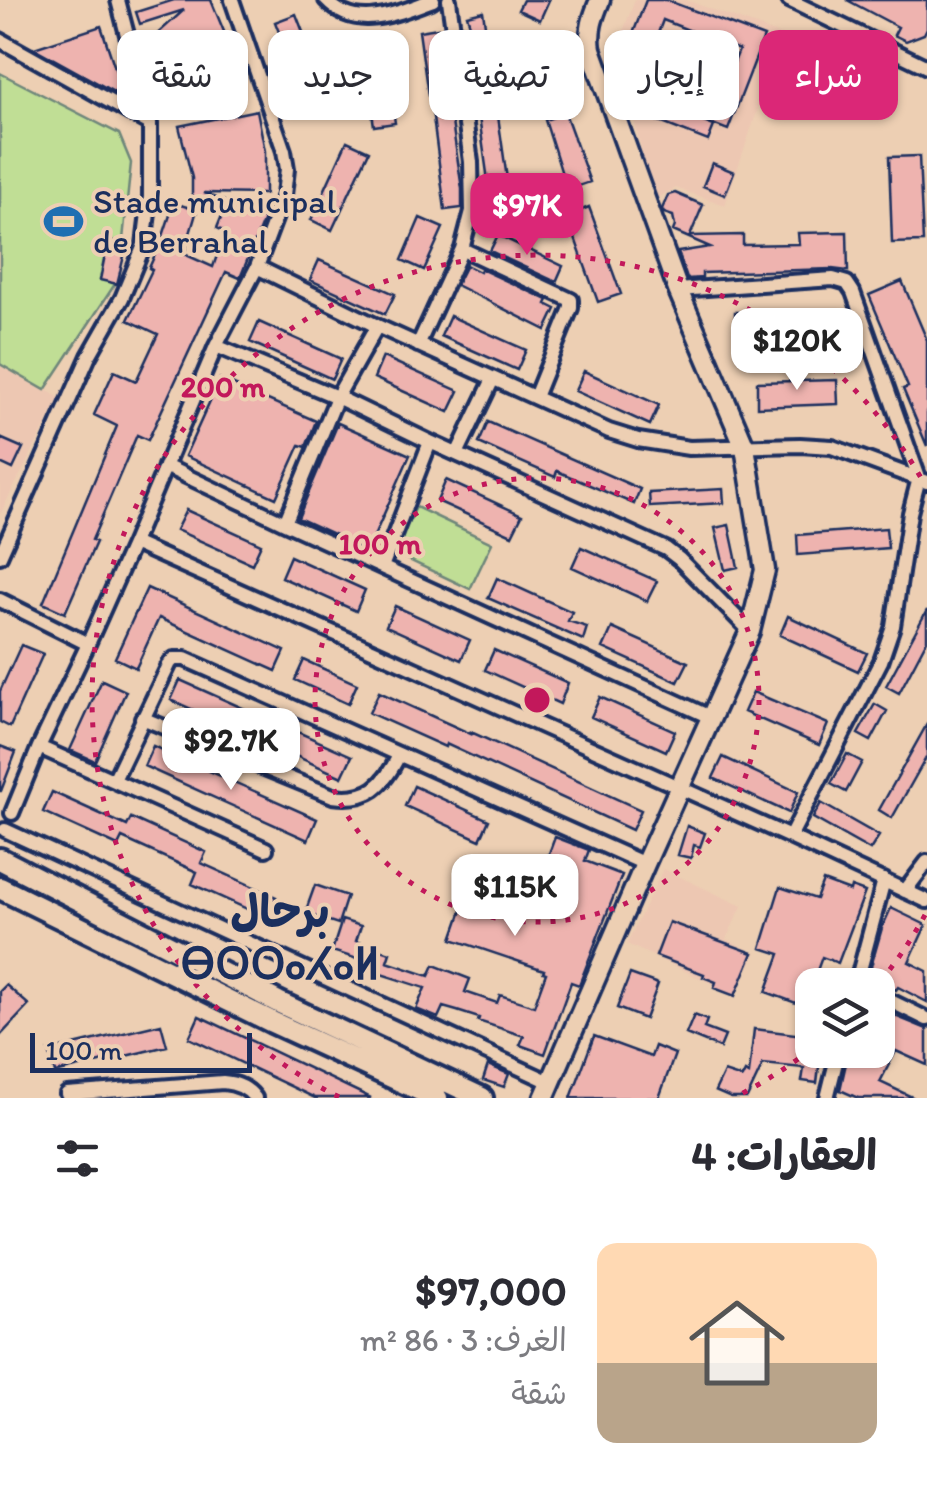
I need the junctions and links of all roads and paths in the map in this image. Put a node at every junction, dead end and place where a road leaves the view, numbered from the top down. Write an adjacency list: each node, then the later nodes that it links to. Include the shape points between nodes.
1 (118, 0): 11 (street)
2 (232, 0): 13 (street, via 287,169)
3 (326, 0): 4 (street, via 348,17 364,19)
4 (434, 0)
5 (450, 0): 12 (street, via 472,190)
6 (600, 0): 14 (main road, via 591,49)
7 (789, 0): 8 (street)
8 (806, 3): 10 (street)
9 (0, 40): 11 (street)
10 (927, 68)
11 (150, 124): 28 (street, via 150,197 140,257)
12 (462, 249): 16 (street); 19 (street, via 571,300)
13 (257, 266): 15 (street); 17 (street)
14 (678, 290): 22 (main road); 25 (street, via 846,283)
15 (377, 326): 16 (street); 20 (street)
16 (418, 345): 18 (street)
17 (216, 346): 20 (street); 24 (street)
18 (493, 378): 19 (street); 23 (street)
19 (535, 396): 22 (street, via 638,440)
20 (337, 397): 21 (street); 26 (street)
21 (430, 442): 23 (street); 29 (street)
22 (745, 447): 25 (street, via 832,447); 31 (main road, via 765,570)
23 (456, 454): 31 (street, via 666,549)
24 (164, 466): 26 (street); 27 (street)
25 (923, 480): 41 (street, via 910,513 894,626 881,661)
26 (285, 523): 29 (street)
27 (133, 542): 32 (street); 38 (street)
28 (0, 556)
29 (382, 567): 33 (street)
30 (0, 600): 32 (street)
31 (750, 631): 33 (main road)
32 (88, 644): 35 (street)
33 (710, 716): 38 (main road)
34 (142, 718): 36 (street, via 333,796 374,789); 36 (street, via 170,663 184,659); 37 (street)
35 (39, 746): 37 (street); 39 (street)
36 (399, 755): 45 (street)
37 (114, 780): 42 (street)
38 (679, 789): 41 (street); 45 (main road)
39 (6, 810): 40 (street)
40 (2, 836): 54 (street)
41 (790, 837): 46 (street)
42 (266, 849)
43 (0, 858): 58 (main road)
44 (927, 862): 48 (street)
45 (645, 864): 54 (main road)
46 (884, 880): 48 (street); 50 (street)
47 (0, 888): 57 (main road)
48 (905, 890): 49 (street)
49 (927, 901)
50 (861, 968)
51 (895, 1004): 52 (street)
52 (927, 1018)
53 (835, 1068): 59 (street)
54 (547, 1090)
55 (67, 1094): 56 (street, via 223,1082)
56 (255, 1098)
57 (437, 1098)
58 (482, 1098)
59 (827, 1098)

